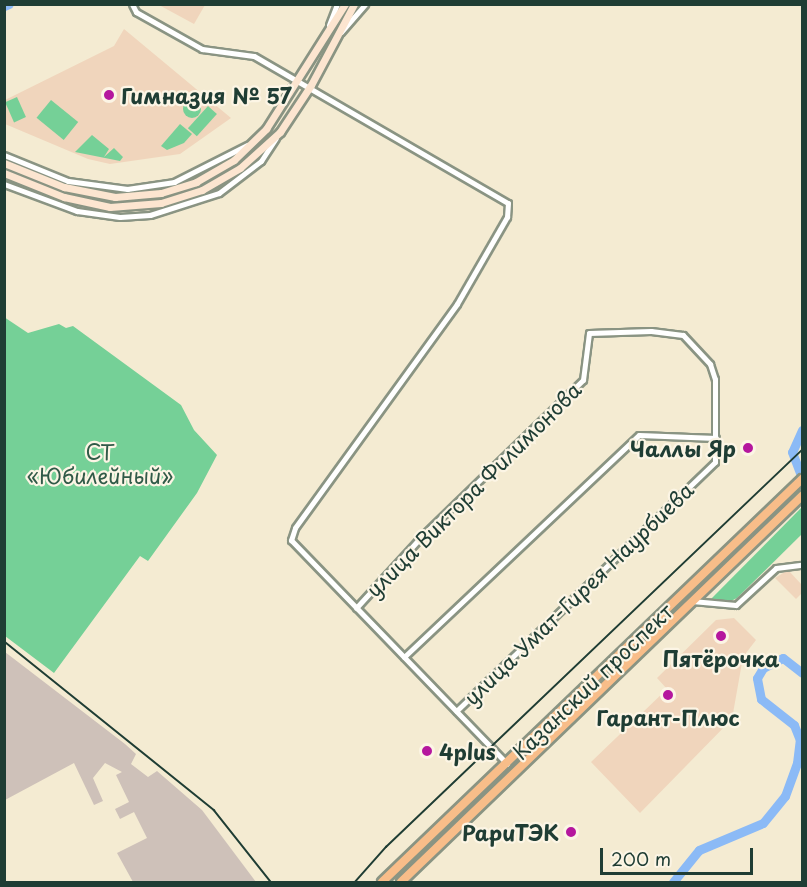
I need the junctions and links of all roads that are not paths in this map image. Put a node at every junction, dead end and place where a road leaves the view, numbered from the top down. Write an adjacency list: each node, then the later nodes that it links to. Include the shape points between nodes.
1 (132, 4): 8 (street, via 136,12 199,48 252,55)
2 (338, 4): 7 (street)
3 (345, 4): 7 (main road)
4 (354, 4): 6 (main road)
5 (364, 4): 6 (street)
6 (334, 40): 9 (main road)
7 (308, 64): 8 (main road)
8 (299, 81): 9 (street); 11 (main road)
9 (309, 87): 10 (main road); 24 (street, via 505,199 509,209 457,304 295,528 292,543)
10 (280, 132): 14 (main road, via 224,179 161,203 135,207 87,203); 15 (street, via 261,162 236,183 196,203 150,215 120,217 77,211)
11 (257, 140): 12 (street, via 184,178 127,189 68,181); 13 (main road, via 234,160 196,182 137,196 95,194 64,187)
12 (4, 155)
13 (4, 163)
14 (4, 173)
15 (4, 184)
16 (589, 333): 17 (street, улица Умат-Гирея Наурбиева, via 651,331 683,335 710,364 715,379); 24 (street, улица Виктора Филимонова, via 583,380 423,535)
17 (716, 438): 25 (street, via 639,435); 26 (street, улица Умат-Гирея Наурбиева, via 715,462)
18 (802, 479): 20 (main road, Казанский проспект)
19 (800, 498): 21 (main road, Казанский проспект)
20 (758, 522): 21 (main road, via 768,519); 27 (main road, Казанский проспект)
21 (765, 530): 23 (main road, Казанский проспект)
22 (802, 565): 23 (street, via 776,568 736,605)
23 (692, 601): 29 (main road, Казанский проспект)
24 (356, 608): 25 (street)
25 (404, 657): 26 (street)
26 (456, 711): 27 (street)
27 (507, 764): 28 (main road, Казанский проспект)
28 (405, 860): 29 (main road, via 404,871); 30 (main road, Казанский проспект)
29 (411, 873): 31 (main road, Казанский проспект)
30 (382, 882)
31 (401, 882)

